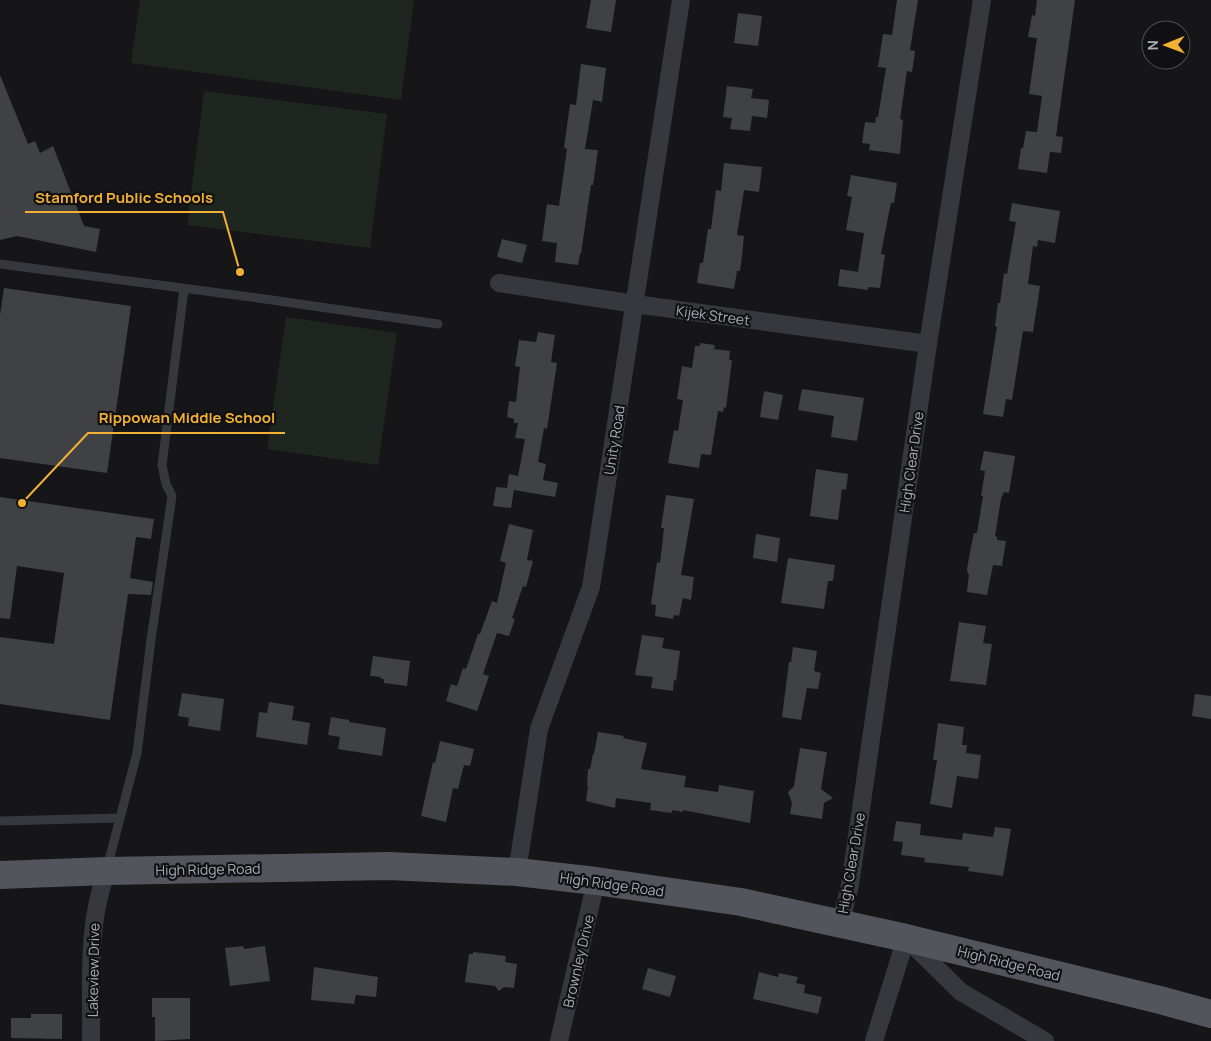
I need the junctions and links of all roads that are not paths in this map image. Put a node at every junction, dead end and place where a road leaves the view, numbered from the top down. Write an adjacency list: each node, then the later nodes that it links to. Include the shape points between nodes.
1 (681, 0): 6 (street, Unity Road)
2 (982, 0): 8 (street, High Clear Drive)
3 (0, 264): 5 (lane)
4 (498, 283): 6 (street, Kijek Street)
5 (184, 289): 7 (lane); 9 (lane, via 162,465 172,496 137,752)
6 (635, 304): 8 (street, Kijek Street); 12 (street, Unity Road, via 591,587 540,729)
7 (438, 324)
8 (928, 344): 15 (street, High Clear Drive, via 850,884)
9 (119, 818): 10 (lane); 11 (lane)
10 (0, 821)
11 (107, 871): 12 (main road, High Ridge Road, via 388,866); 13 (main road, High Ridge Road); 18 (street, Lakeview Drive, via 92,928)
12 (517, 872): 14 (main road, High Ridge Road)
13 (0, 875)
14 (596, 881): 15 (main road, High Ridge Road, via 741,902); 19 (street, Brownley Drive)
15 (840, 925): 16 (main road, High Ridge Road)
16 (906, 938): 17 (main road, High Ridge Road); 20 (street); 21 (street, via 961,992)
17 (1211, 1014)
18 (91, 1041)
19 (559, 1041)
20 (874, 1041)
21 (1046, 1041)

